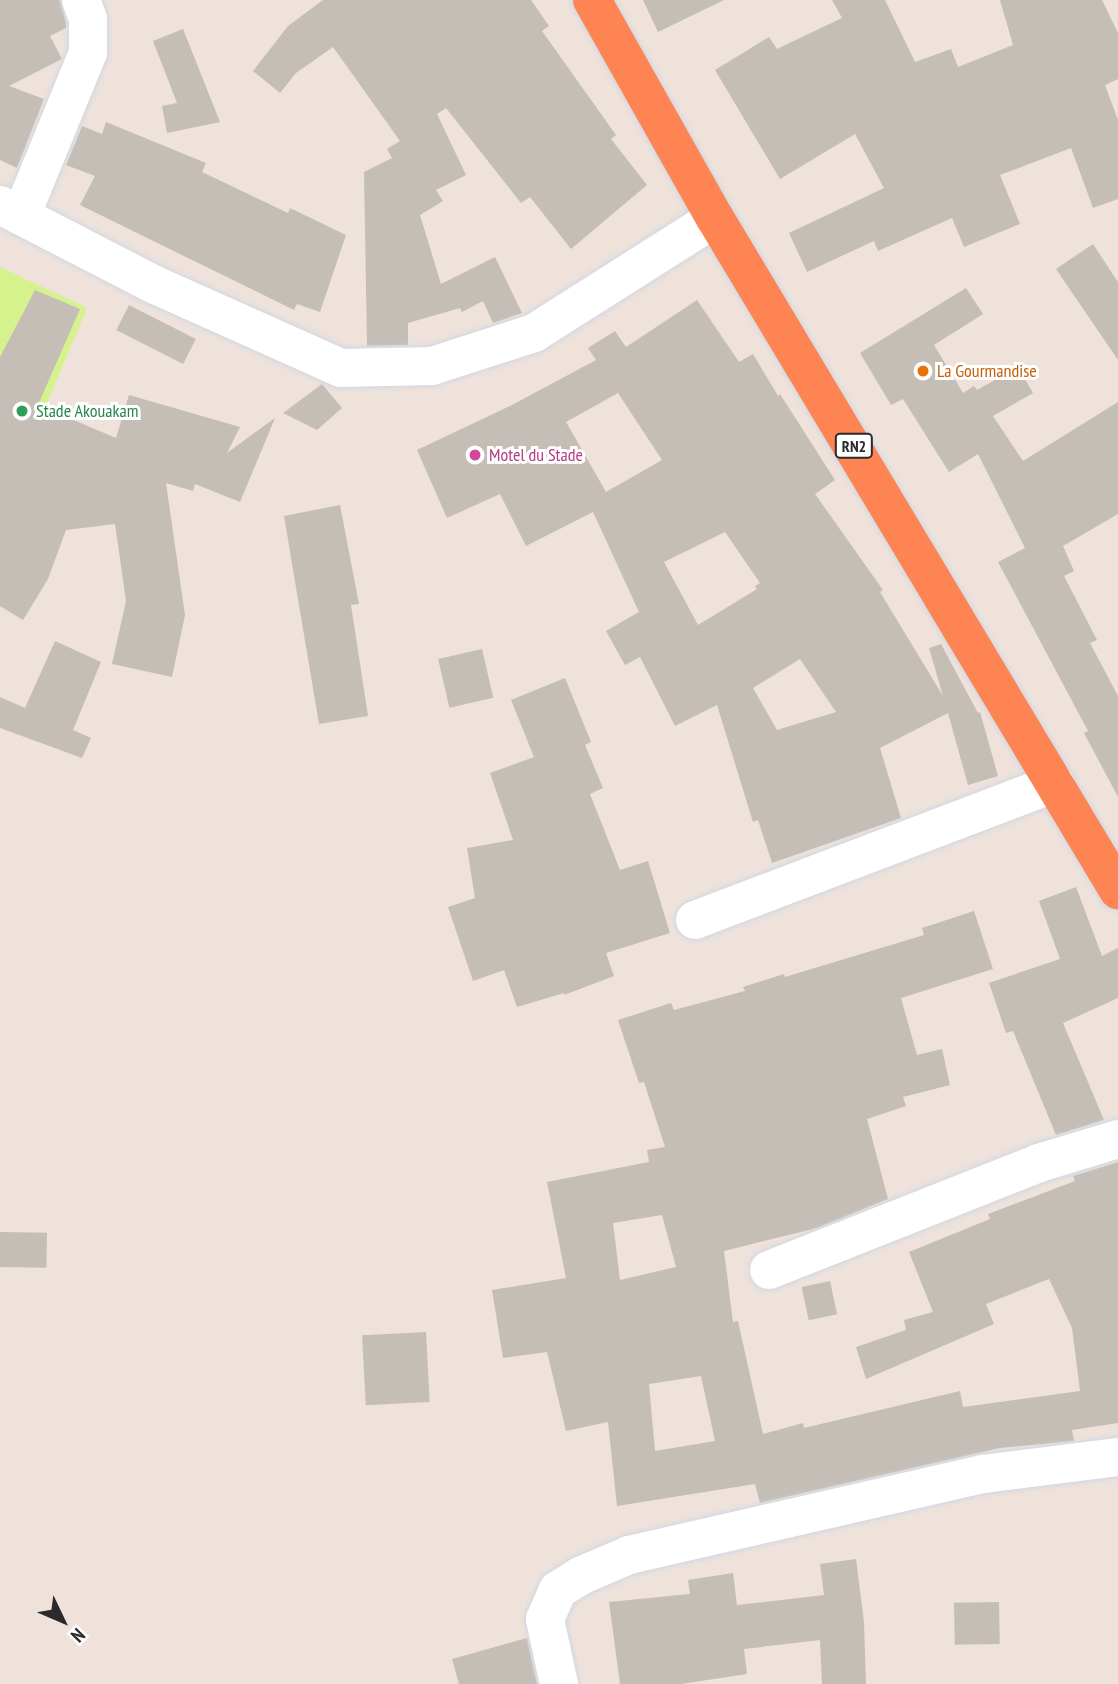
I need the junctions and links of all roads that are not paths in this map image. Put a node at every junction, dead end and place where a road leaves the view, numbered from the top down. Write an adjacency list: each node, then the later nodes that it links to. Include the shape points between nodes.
1 (81, 0): 3 (street, via 88,19 88,53)
2 (592, 0): 4 (highway, RN2)
3 (11, 210): 4 (street, via 153,284 341,368 432,366 534,333)
4 (715, 218): 5 (highway, RN2)
5 (1055, 783): 6 (highway, RN2); 7 (street)
6 (1118, 890)
7 (695, 920)
8 (1118, 1139): 9 (street, via 1039,1163)
9 (769, 1270)
10 (1118, 1457): 11 (street, via 983,1474 629,1555 558,1590 545,1619)
11 (559, 1684)

